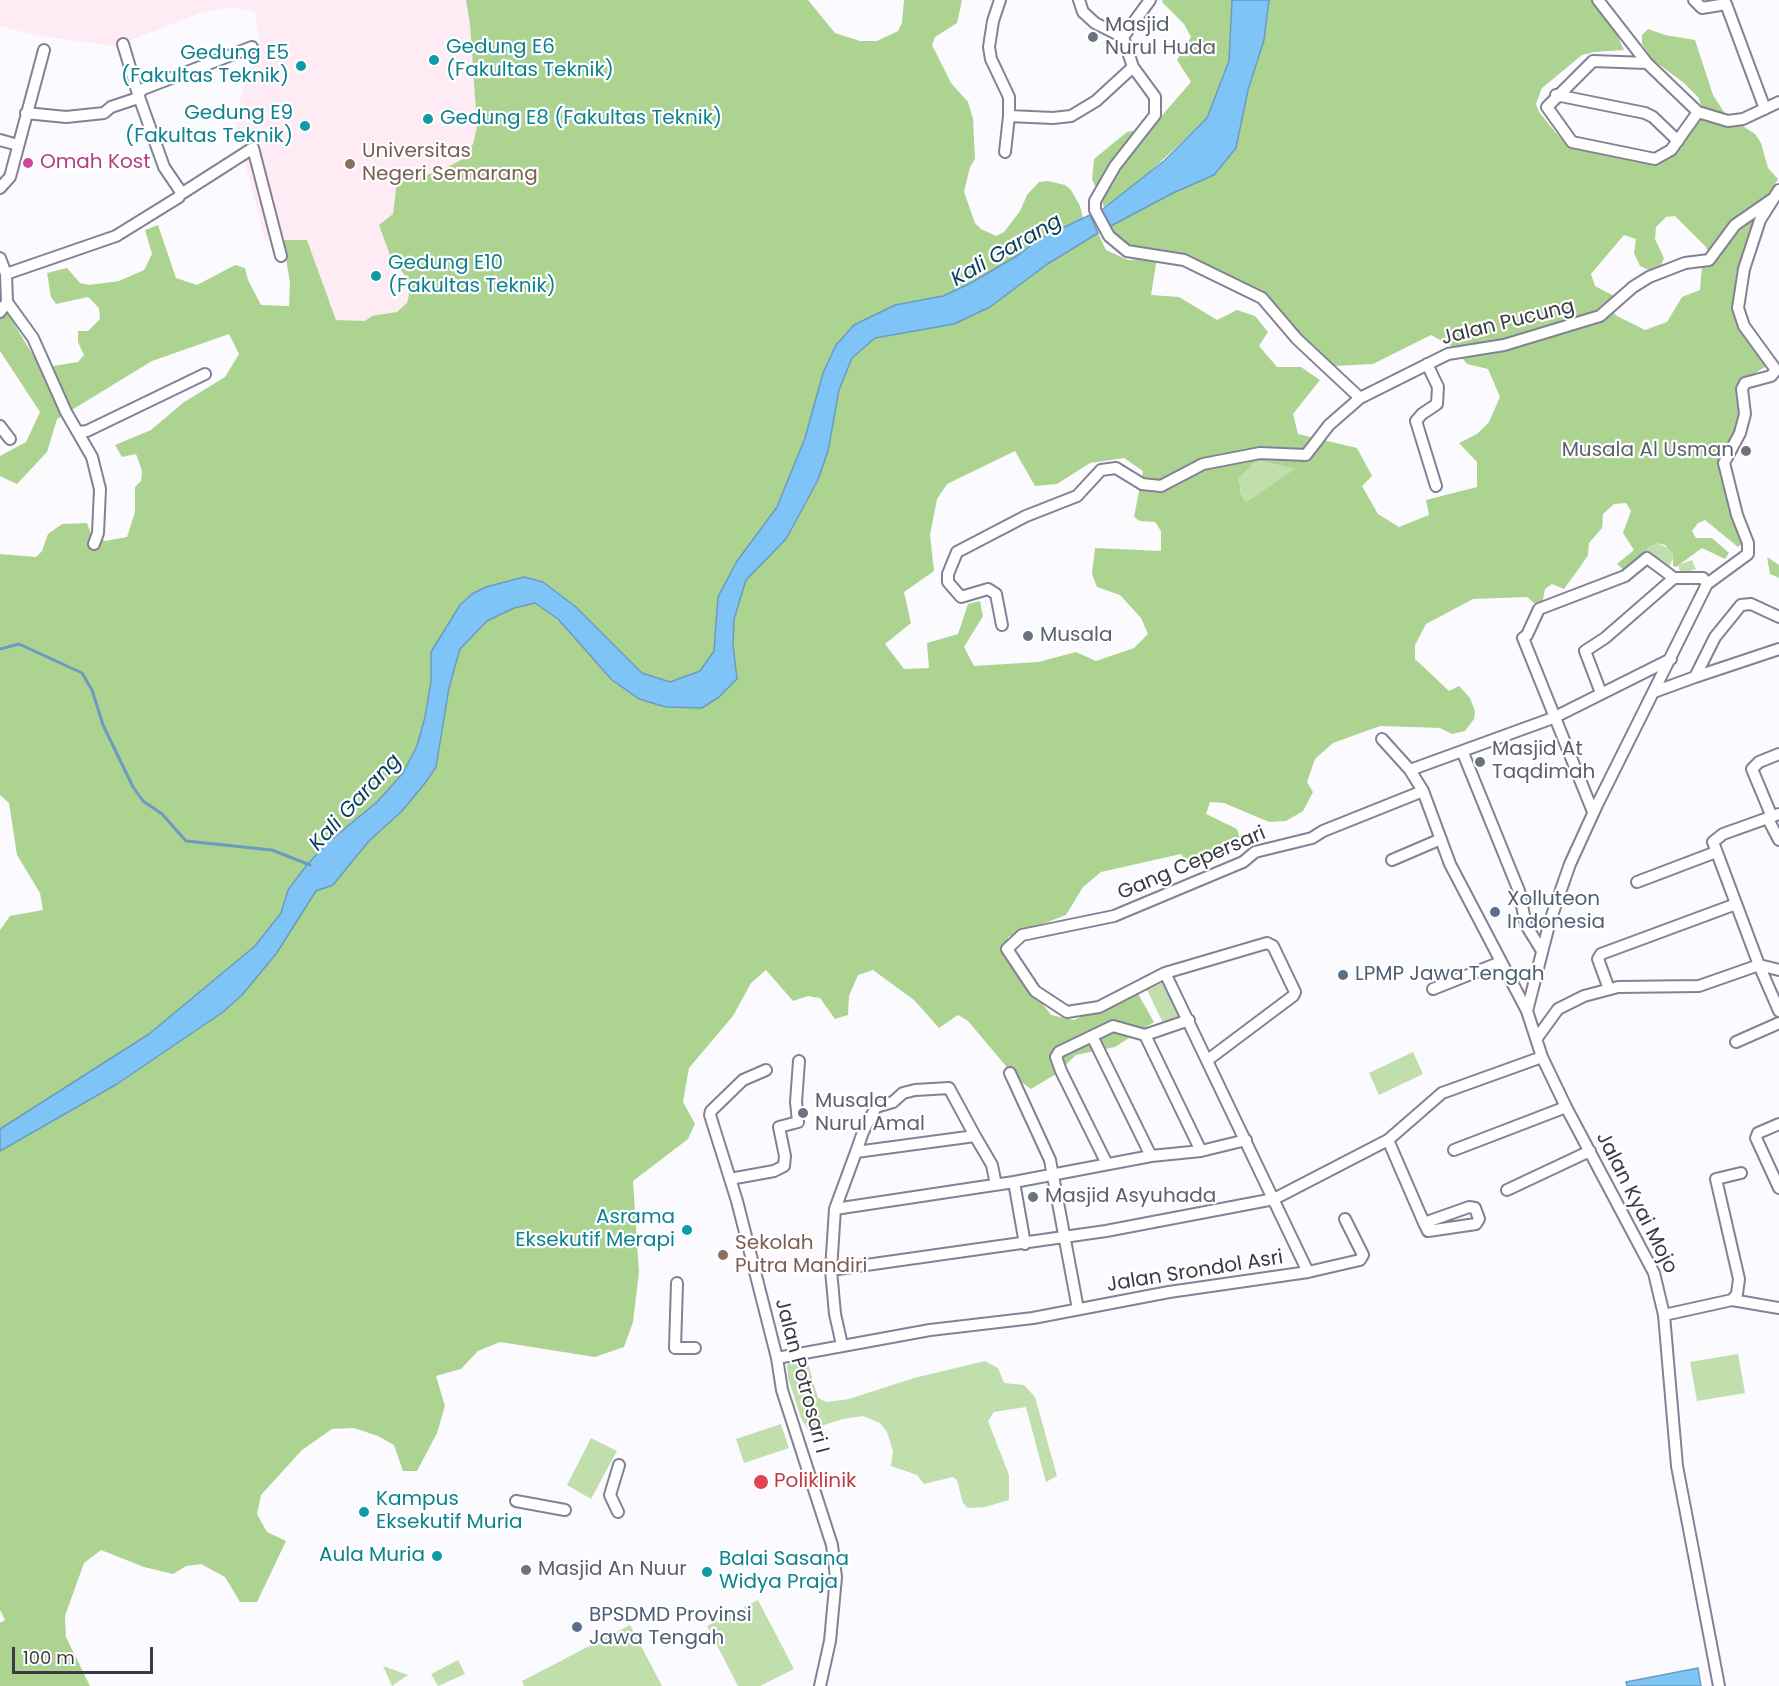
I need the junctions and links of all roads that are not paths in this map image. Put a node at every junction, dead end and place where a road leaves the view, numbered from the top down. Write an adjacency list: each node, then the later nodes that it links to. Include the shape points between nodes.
1 (1000, 0): 18 (street, via 989,47 1009,98)
2 (1079, 0): 6 (street, via 1083,12 1095,23)
3 (1150, 0): 6 (street)
4 (1598, 0): 10 (street)
5 (1694, 0): 15 (street, via 1702,8 1726,4)
6 (1123, 37): 11 (street)
7 (123, 44): 13 (street)
8 (252, 47): 13 (street, via 143,89)
9 (44, 50): 16 (street)
10 (1647, 63): 12 (street, via 1593,61); 17 (street)
11 (1133, 68): 18 (street, via 1096,101 1071,116); 33 (street, via 1155,97 1156,112 1095,201 1095,210 1108,236 1127,251 1184,260 1262,298 1297,339)
12 (1556, 95): 20 (street, via 1645,113); 20 (street, via 1546,107 1572,142 1655,159)
13 (138, 96): 16 (street, via 104,113 66,117); 24 (street, via 164,167)
14 (1779, 102): 15 (street)
15 (1765, 110): 17 (street, via 1728,121)
16 (26, 112): 21 (street)
17 (1698, 112): 20 (street)
18 (1009, 116): 22 (street)
19 (0, 140): 21 (street)
20 (1678, 141)
21 (18, 145): 23 (street, via 10,177)
22 (1005, 152)
23 (0, 188)
24 (181, 194): 26 (street, via 253,148); 28 (street, via 116,236)
25 (1776, 195): 31 (street, Jalan Pucung, via 1735,225 1709,260 1685,263 1649,278 1600,316 1504,345 1448,354); 40 (street, via 1760,220 1744,269 1738,308 1744,326 1776,370 1745,383 1745,414 1724,463 1748,554)
26 (281, 256)
27 (0, 258): 28 (street)
28 (6, 274): 29 (street)
29 (7, 302): 30 (street); 35 (street, via 33,338)
30 (0, 312)
31 (1428, 364): 33 (street, Jalan Pucung); 37 (street, Jalan Pucung, via 1439,396 1435,407 1416,421)
32 (205, 374): 35 (street)
33 (1360, 398): 42 (street, Jalan Pucung, via 1329,425 1306,455 1260,453 1203,464 1161,486 1142,484 1116,468 1106,468 1096,472 1077,496 959,549 948,582 961,597 988,589 996,594)
34 (0, 426): 36 (street)
35 (78, 432): 38 (street, via 92,458 100,489 98,533)
36 (10, 439)
37 (1436, 486)
38 (93, 544)
39 (1674, 578): 40 (street, via 1702,578); 47 (street, via 1585,651); 48 (street, via 1647,558 1625,576 1539,609 1522,638)
40 (1707, 584): 44 (street)
41 (1779, 617): 45 (street, via 1751,604 1741,605 1715,637)
42 (1002, 625)
43 (1779, 649): 45 (street)
44 (1671, 659): 46 (street); 47 (street)
45 (1695, 677): 46 (street)
46 (1654, 692): 54 (street)
47 (1601, 693): 48 (street)
48 (1553, 718): 50 (street); 54 (street)
49 (1382, 739): 52 (street, Jalan Kyai Mojo)
50 (1463, 753): 52 (street); 62 (street, via 1519,891 1526,925)
51 (1779, 754): 55 (street, via 1752,769)
52 (1410, 770): 53 (street, Jalan Kyai Mojo)
53 (1423, 792): 56 (street, Jalan Kyai Mojo); 66 (street, Gang Cepersari, via 1312,838 1255,852 1243,862 1114,916 1022,935 1008,950 1035,991 1065,1012 1099,1007)
54 (1593, 812): 62 (street, via 1570,864)
55 (1773, 817): 57 (street); 58 (street, via 1720,836 1713,842)
56 (1441, 839): 59 (street); 63 (street, Jalan Kyai Mojo)
57 (1779, 840)
58 (1716, 852): 60 (street); 61 (street)
59 (1392, 860)
60 (1638, 882)
61 (1736, 904): 64 (street); 68 (street, via 1601,954 1598,959)
62 (1542, 951): 69 (street)
63 (1501, 962): 67 (street); 69 (street, Jalan Kyai Mojo)
64 (1759, 965): 65 (street); 68 (street, via 1699,986); 70 (street)
65 (1779, 970)
66 (1165, 973): 71 (street, Jalan Srondol Asri); 78 (street, via 1267,943 1276,949 1295,992 1293,996)
67 (1433, 989)
68 (1609, 989): 75 (street, via 1561,1006)
69 (1527, 1011): 75 (street, Jalan Kyai Mojo)
70 (1779, 1011)
71 (1189, 1020): 74 (street); 78 (street, Jalan Srondol Asri)
72 (1779, 1023): 76 (street)
73 (1092, 1035): 74 (street, via 1113,1026); 91 (street); 92 (street, via 1064,1047 1056,1057)
74 (1145, 1035): 90 (street)
75 (1537, 1038): 77 (street, Jalan Kyai Mojo)
76 (1736, 1042)
77 (1542, 1057): 82 (street, Jalan Kyai Mojo); 86 (street, via 1442,1093)
78 (1209, 1059): 85 (street, Jalan Srondol Asri)
79 (799, 1061): 95 (street, via 798,1122 779,1127 784,1166)
80 (766, 1070): 95 (street, Jalan Potrosari I, via 743,1080 711,1111)
81 (1010, 1073): 94 (street)
82 (1566, 1107): 87 (street); 88 (street, Jalan Kyai Mojo)
83 (1779, 1124): 98 (street, via 1758,1133 1756,1138)
84 (975, 1136): 89 (street); 89 (street, via 949,1088 915,1090 876,1107); 97 (street, via 992,1165)
85 (1246, 1140): 90 (street); 100 (street, Jalan Srondol Asri)
86 (1388, 1140): 100 (street); 103 (street)
87 (1454, 1150)
88 (1590, 1151): 99 (street); 112 (street, Jalan Kyai Mojo, via 1654,1273)
89 (856, 1152): 101 (street)
90 (1201, 1152): 91 (street)
91 (1151, 1156): 92 (street)
92 (1107, 1164): 94 (street)
93 (1740, 1173): 109 (street, via 1716,1179 1739,1279)
94 (1054, 1175): 96 (street); 104 (street)
95 (730, 1179): 115 (street, Jalan Potrosari I)
96 (1014, 1182): 97 (street); 105 (street)
97 (996, 1185): 101 (street)
98 (1779, 1188)
99 (1507, 1190)
100 (1274, 1199): 104 (street); 107 (street, Jalan Srondol Asri)
101 (836, 1209): 106 (street)
102 (1345, 1219): 107 (street, via 1363,1258)
103 (1424, 1223)
104 (1065, 1237): 105 (street); 111 (street)
105 (1025, 1244): 106 (street)
106 (831, 1270): 113 (street, via 835,1314)
107 (1308, 1272): 111 (street, Jalan Srondol Asri)
108 (677, 1283): 114 (street, via 675,1348)
109 (1732, 1300): 110 (street); 112 (street)
110 (1779, 1308)
111 (1078, 1309): 113 (street, Jalan Srondol Asri)
112 (1664, 1315): 121 (street, Jalan Kyai Mojo, via 1677,1466)
113 (843, 1345): 115 (street, Jalan Srondol Asri)
114 (695, 1348)
115 (777, 1358): 120 (street, Jalan Potrosari I, via 782,1390 832,1545 836,1577 830,1641)
116 (619, 1465): 119 (street, via 610,1495)
117 (516, 1501): 118 (street)
118 (565, 1510)
119 (618, 1512)
120 (820, 1686)
121 (1719, 1686)

